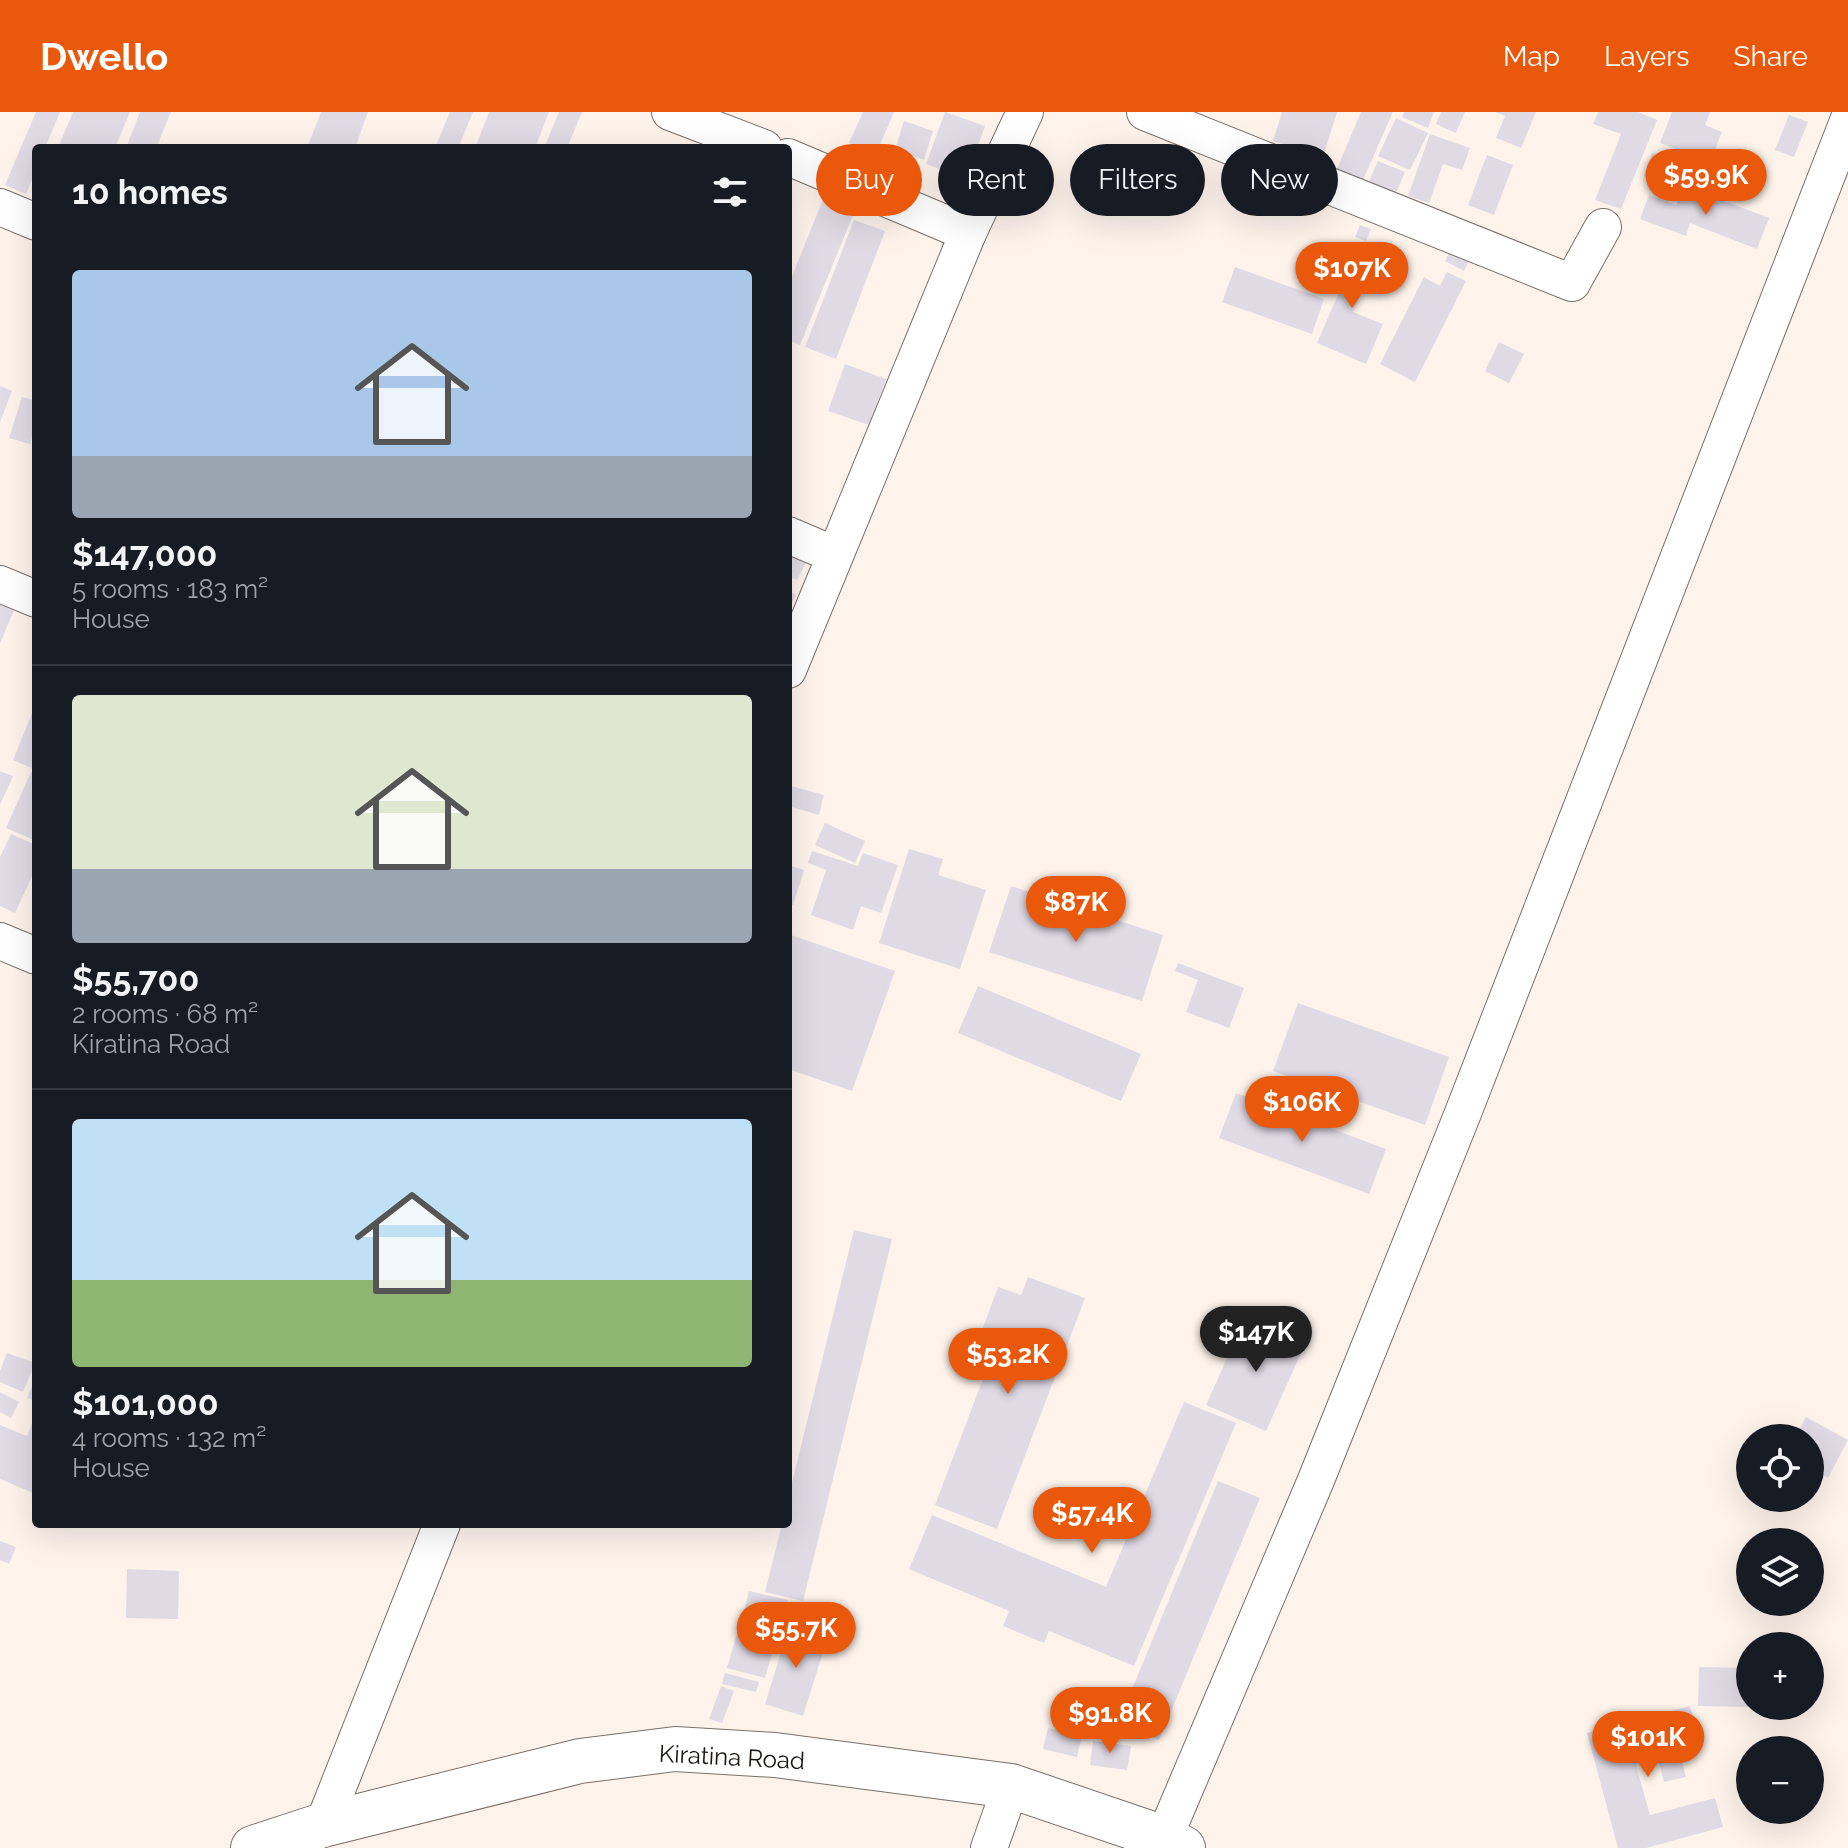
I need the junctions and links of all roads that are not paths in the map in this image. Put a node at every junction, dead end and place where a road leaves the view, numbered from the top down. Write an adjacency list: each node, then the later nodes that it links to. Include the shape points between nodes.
1 (670, 112): 5 (street)
2 (1025, 112): 10 (street)
3 (1145, 112): 9 (street, via 1572,283)
4 (1848, 121): 21 (street)
5 (754, 144)
6 (792, 159): 10 (street)
7 (0, 207): 8 (street)
8 (32, 220)
9 (1603, 227)
10 (968, 233): 12 (street)
11 (792, 537): 12 (street)
12 (835, 555): 15 (street)
13 (0, 584): 14 (street)
14 (32, 597)
15 (792, 660)
16 (0, 941): 17 (street)
17 (32, 954)
18 (440, 1528): 20 (street)
19 (1011, 1786): 20 (street, Kiratina Road, via 775,1755 675,1749 580,1761); 21 (street, Kiratina Road); 23 (street)
20 (323, 1825): 22 (street, Kiratina Road)
21 (1174, 1843)
22 (253, 1848)
23 (989, 1848)

